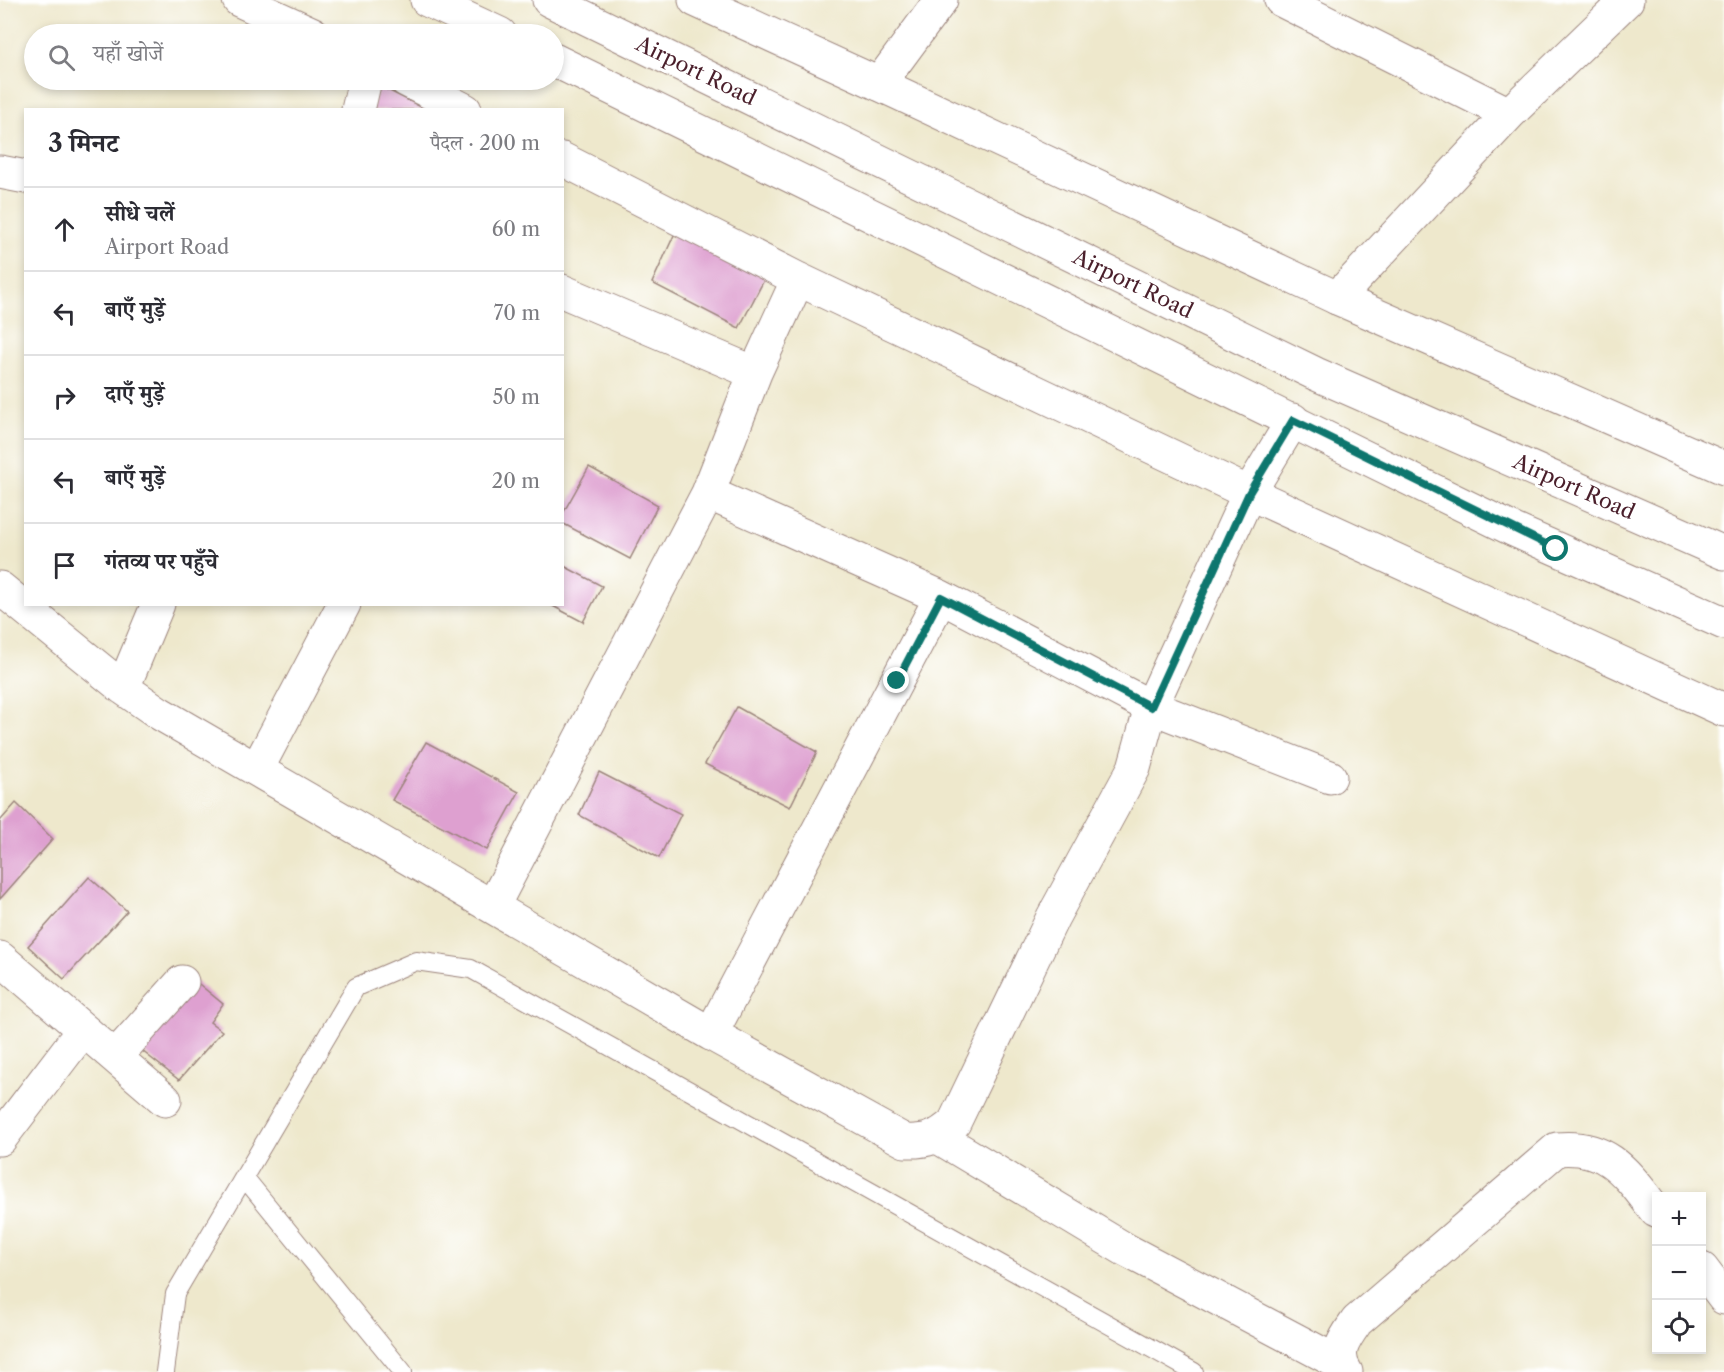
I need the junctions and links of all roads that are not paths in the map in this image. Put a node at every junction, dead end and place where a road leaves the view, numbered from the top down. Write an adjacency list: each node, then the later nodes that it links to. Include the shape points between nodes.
1 (239, 0): 8 (street)
2 (427, 0): 9 (street)
3 (549, 0): 28 (street, Airport Road, via 1316,374)
4 (695, 0): 11 (street)
5 (942, 0): 11 (street)
6 (1281, 0): 16 (street)
7 (1627, 0): 16 (street)
8 (291, 24)
9 (479, 24)
10 (564, 65): 24 (street)
11 (879, 84): 22 (street)
12 (363, 90): 14 (street)
13 (426, 90): 15 (street)
14 (358, 108)
15 (461, 108)
16 (1509, 114): 22 (street)
17 (566, 169): 20 (street)
18 (0, 172): 19 (street)
19 (24, 177)
20 (798, 279): 23 (street); 26 (street)
21 (564, 292): 23 (street)
22 (1338, 298): 25 (street)
23 (755, 373): 27 (street)
24 (1293, 420): 26 (street); 33 (street, via 1514,530)
25 (1724, 468)
26 (1249, 493): 35 (street); 36 (street)
27 (708, 494): 30 (street); 39 (street)
28 (1724, 553)
29 (0, 588): 34 (street)
30 (941, 597): 35 (street); 43 (street)
31 (157, 606): 34 (street)
32 (343, 606): 37 (street)
33 (1724, 623)
34 (123, 688): 37 (street)
35 (1151, 707): 38 (street); 46 (street, via 1134,768 1053,917 954,1123)
36 (1724, 710)
37 (257, 769): 39 (street)
38 (1330, 777)
39 (493, 906): 43 (street)
40 (0, 958): 42 (street)
41 (182, 982): 44 (street)
42 (83, 1030): 44 (street); 47 (street)
43 (711, 1034): 46 (street, via 905,1141 924,1142)
44 (116, 1057): 45 (street)
45 (165, 1100)
46 (938, 1137): 52 (street, via 1126,1250)
47 (0, 1139)
48 (244, 1176): 53 (lane, via 175,1294); 54 (lane); 55 (lane, via 356,987 416,961 471,969)
49 (1652, 1206): 52 (street, via 1624,1169 1579,1147 1557,1149 1357,1321 1341,1345)
50 (1706, 1275): 51 (street)
51 (1724, 1298)
52 (1343, 1368)
53 (165, 1372)
54 (402, 1372)
55 (1194, 1372)

